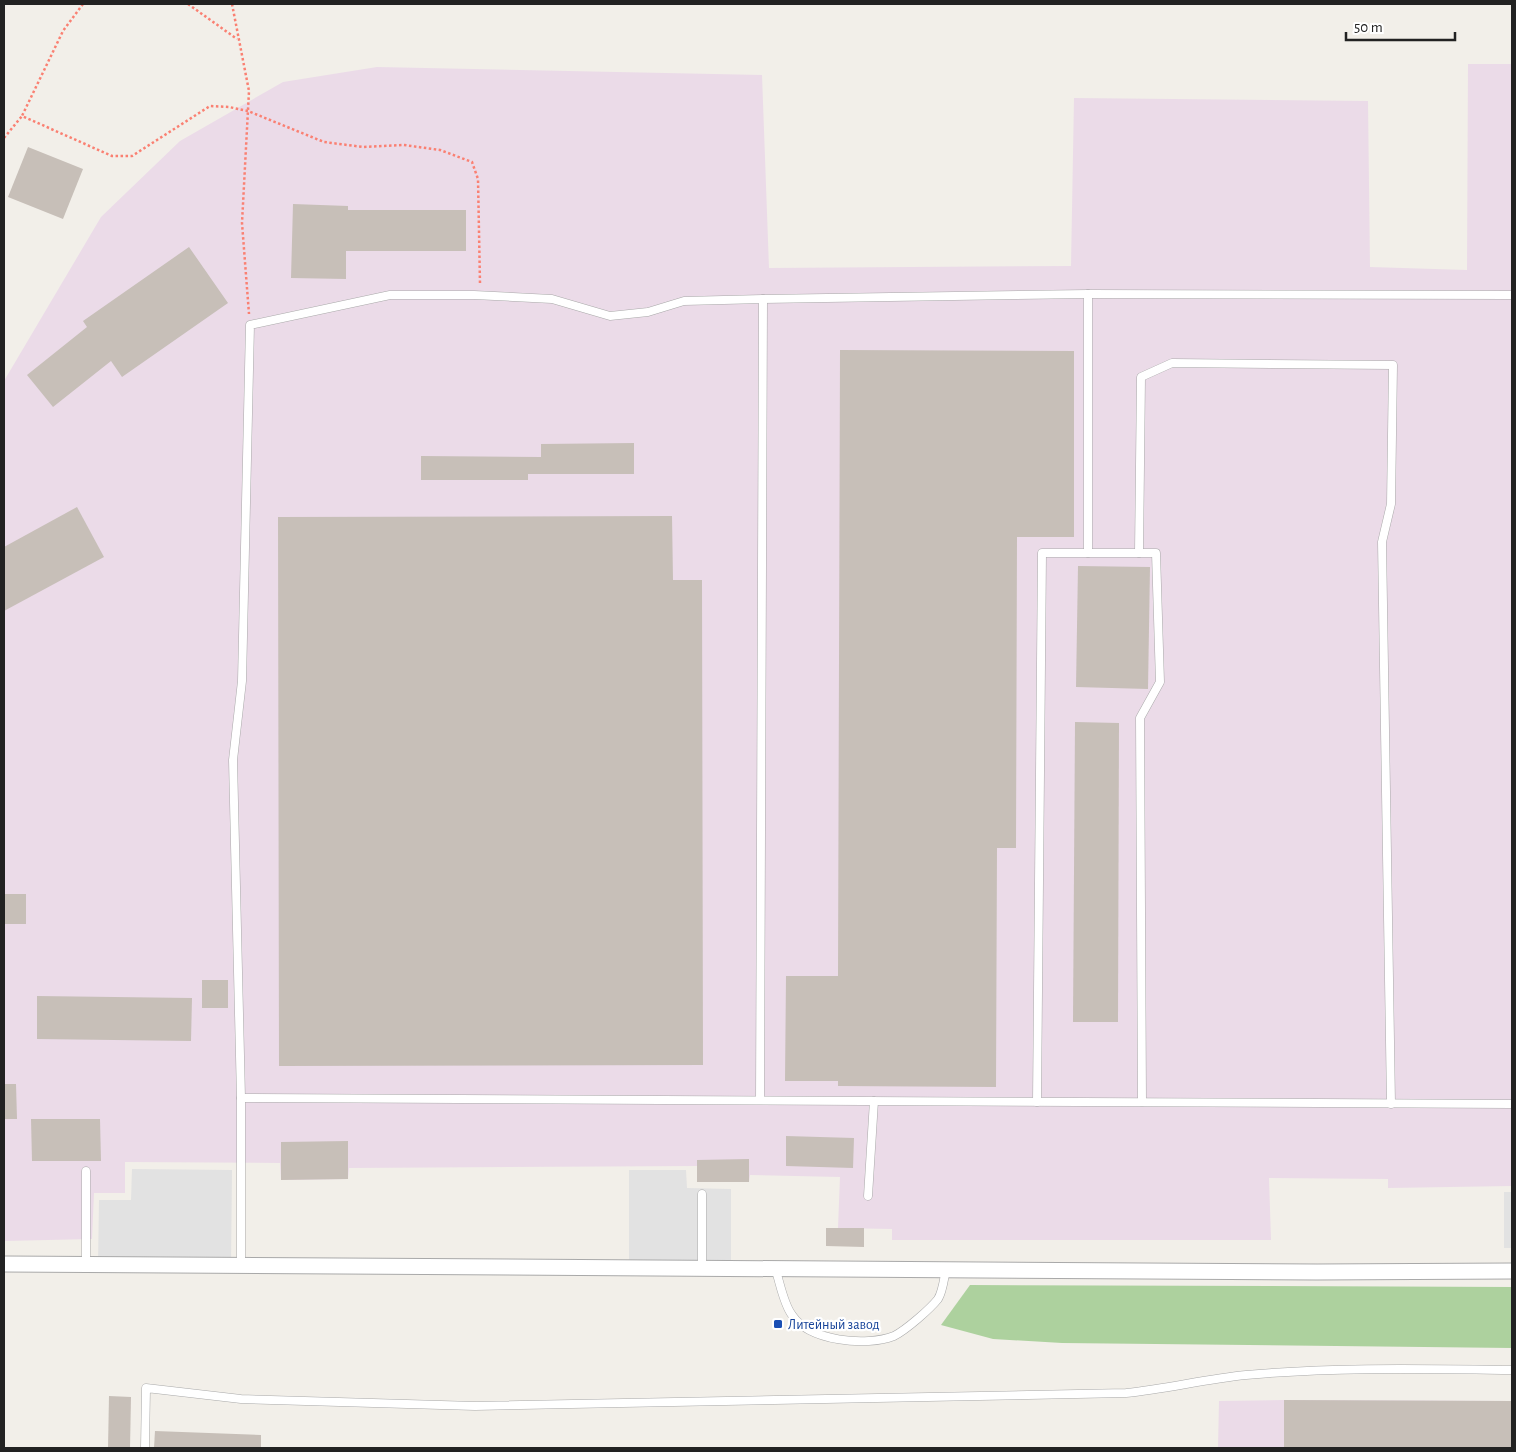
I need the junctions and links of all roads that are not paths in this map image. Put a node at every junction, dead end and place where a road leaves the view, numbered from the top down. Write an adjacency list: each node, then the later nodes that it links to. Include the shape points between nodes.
1 (1088, 294): 2 (lane); 3 (lane); 4 (lane)
2 (1512, 294)
3 (763, 299): 6 (lane, via 684,301 648,312 610,316 552,299 390,294 250,325 242,681 233,760); 7 (lane)
4 (1088, 553): 5 (lane); 9 (lane, via 1042,553)
5 (1139, 553): 10 (lane, via 1156,553 1160,682 1140,718); 11 (lane, via 1141,377 1172,363 1393,365 1391,504 1382,542)
6 (241, 1098): 7 (lane); 18 (lane)
7 (760, 1100): 8 (lane)
8 (874, 1101): 9 (lane); 15 (lane)
9 (1037, 1102): 10 (lane)
10 (1142, 1102): 11 (lane)
11 (1391, 1104): 12 (lane)
12 (1512, 1104)
13 (86, 1171): 17 (lane)
14 (702, 1194): 19 (lane)
15 (868, 1196)
16 (4, 1264): 17 (street)
17 (86, 1264): 18 (street)
18 (241, 1265): 19 (street)
19 (702, 1268): 20 (street)
20 (775, 1268): 21 (street); 21 (lane, via 791,1315 810,1333 837,1340 874,1340 894,1336 938,1298)
21 (946, 1269): 22 (street)
22 (1512, 1271)
23 (1512, 1370): 24 (lane, via 1278,1373 1126,1393 475,1406 241,1399 146,1388)
24 (145, 1448)

